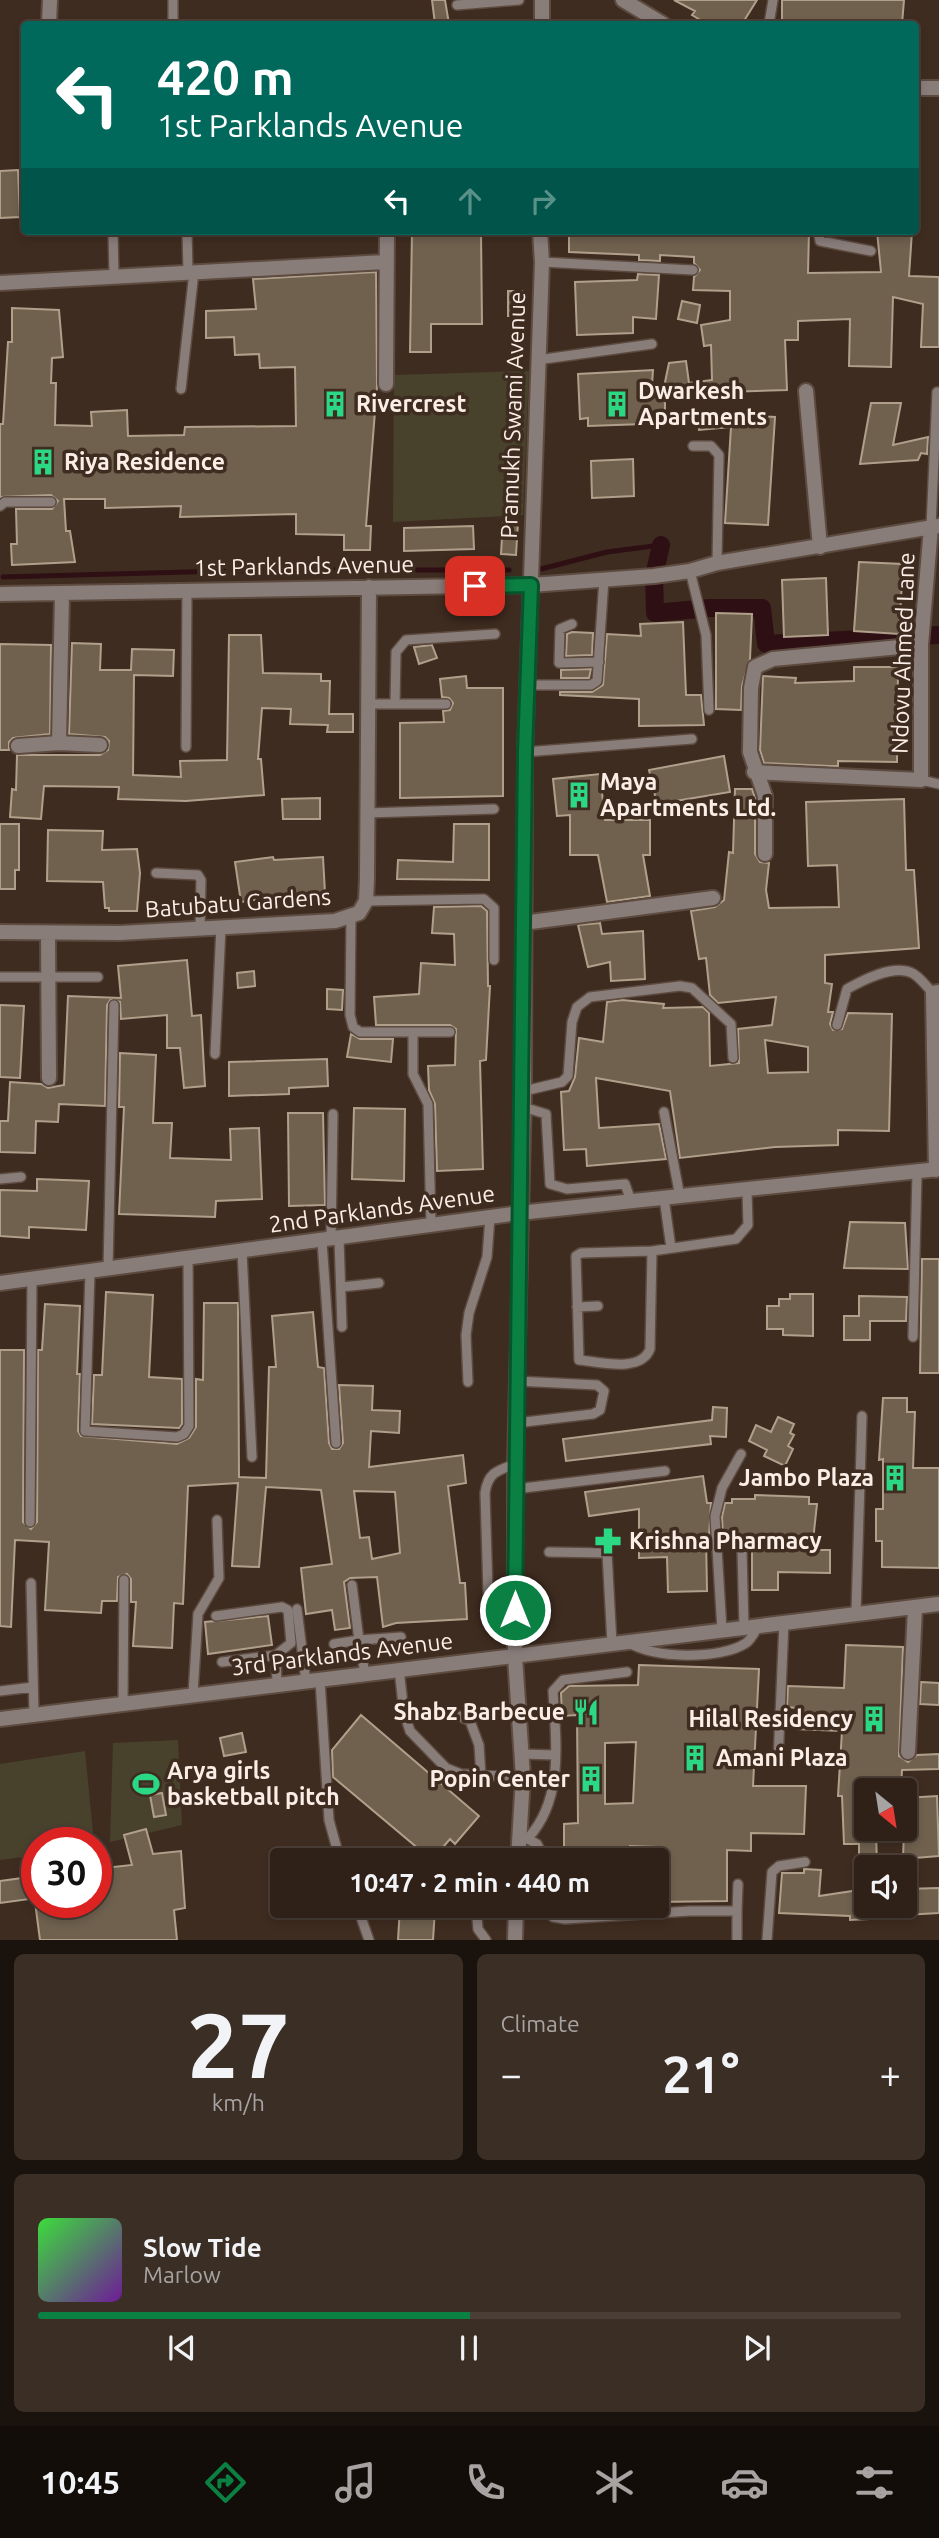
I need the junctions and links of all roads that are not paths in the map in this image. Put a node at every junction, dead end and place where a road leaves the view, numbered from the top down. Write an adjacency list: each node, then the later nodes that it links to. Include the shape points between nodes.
1 (50, 0): 9 (street)
2 (173, 0): 10 (lane)
3 (519, 0): 7 (lane)
4 (542, 0): 11 (street)
5 (623, 0): 12 (street)
6 (773, 0): 13 (lane)
7 (506, 1): 8 (lane)
8 (457, 5)
9 (49, 21)
10 (173, 21)
11 (542, 21)
12 (658, 21)
13 (770, 21)
14 (919, 88): 15 (street)
15 (939, 88)
16 (113, 235): 26 (lane)
17 (187, 235): 25 (lane)
18 (387, 235): 22 (street)
19 (540, 235): 23 (street, Pramukh Swami Avenue)
20 (819, 235): 21 (lane, via 827,245)
21 (871, 251)
22 (386, 262): 25 (street); 30 (street)
23 (542, 262): 24 (lane); 29 (street, Pramukh Swami Avenue)
24 (693, 270)
25 (191, 272): 26 (street); 31 (lane)
26 (114, 276): 27 (street)
27 (0, 283)
28 (652, 344): 29 (lane)
29 (537, 360): 42 (street, Pramukh Swami Avenue)
30 (386, 384)
31 (181, 389)
32 (806, 391): 38 (street)
33 (937, 392): 37 (lane)
34 (693, 446): 39 (lane, via 711,446 719,455)
35 (51, 502): 36 (lane, via 5,502)
36 (0, 506)
37 (935, 527): 38 (street, 1st Parklands Avenue); 49 (street, Ndovu Ahmed Lane)
38 (820, 547): 39 (street, 1st Parklands Avenue)
39 (717, 563): 40 (street, 1st Parklands Avenue)
40 (690, 571): 41 (street, 1st Parklands Avenue); 55 (lane, via 704,624)
41 (604, 579): 42 (street, 1st Parklands Avenue); 50 (lane)
42 (531, 585): 43 (street, 1st Parklands Avenue); 51 (street, Pramukh Swami Avenue)
43 (369, 587): 44 (street, 1st Parklands Avenue); 52 (street)
44 (187, 590): 46 (street, 1st Parklands Avenue); 60 (lane)
45 (0, 594): 46 (street, 1st Parklands Avenue)
46 (62, 595): 57 (street)
47 (572, 624): 50 (lane, via 561,629 559,663)
48 (495, 634): 53 (lane, via 406,640 396,652)
49 (921, 645): 62 (street, via 773,659 755,667 750,701); 63 (street, Ndovu Ahmed Lane)
50 (599, 662): 51 (lane, via 597,681 591,685)
51 (528, 685): 61 (street, Pramukh Swami Avenue)
52 (369, 704): 53 (lane); 66 (street)
53 (395, 704): 54 (lane)
54 (446, 704)
55 (709, 710)
56 (692, 739): 61 (lane)
57 (58, 743): 58 (street); 59 (street)
58 (18, 746)
59 (100, 746)
60 (186, 747)
61 (525, 752): 72 (street, Pramukh Swami Avenue)
62 (754, 772): 63 (street, Ndovu Ahmed Lane); 67 (street, via 765,796)
63 (921, 780): 64 (lane)
64 (939, 783)
65 (494, 808): 66 (lane)
66 (367, 813): 70 (street)
67 (765, 854)
68 (156, 873): 74 (lane, via 198,875)
69 (713, 898): 72 (street)
70 (366, 901): 71 (street, Batubatu Gardens); 77 (lane, via 484,899 494,908)
71 (351, 918): 73 (street, Batubatu Gardens); 84 (lane, via 353,1027 360,1032)
72 (523, 923): 89 (street, Pramukh Swami Avenue)
73 (221, 927): 74 (street, Batubatu Gardens); 86 (lane)
74 (200, 929): 76 (street, Batubatu Gardens)
75 (0, 932): 76 (street, Batubatu Gardens)
76 (48, 933): 79 (street)
77 (494, 960)
78 (0, 977): 79 (lane)
79 (49, 978): 80 (lane); 88 (street)
80 (98, 978)
81 (936, 993): 83 (lane, via 912,973 892,971 860,981 847,989); 93 (street)
82 (114, 1004): 110 (lane)
83 (836, 1025)
84 (413, 1032): 85 (lane); 104 (lane, via 414,1074 428,1104)
85 (450, 1032)
86 (215, 1054)
87 (733, 1058): 89 (lane, via 731,1024 692,988 590,997 577,1007 572,1022 568,1076 562,1082)
88 (49, 1078)
89 (524, 1091): 90 (street, Pramukh Swami Avenue)
90 (523, 1107): 101 (lane, via 546,1114 550,1184 567,1189 625,1184); 102 (street, Pramukh Swami Avenue)
91 (664, 1112): 99 (lane)
92 (333, 1114): 105 (lane)
93 (937, 1125): 94 (street)
94 (937, 1170): 95 (street, 2nd Parklands Avenue)
95 (917, 1173): 98 (street, 2nd Parklands Avenue); 119 (lane)
96 (21, 1177): 97 (lane)
97 (0, 1179)
98 (747, 1190): 99 (street, 2nd Parklands Avenue); 106 (lane, via 748,1224 736,1239)
99 (680, 1196): 100 (street, 2nd Parklands Avenue)
100 (664, 1198): 101 (street, 2nd Parklands Avenue); 106 (lane)
101 (631, 1201): 102 (street, 2nd Parklands Avenue)
102 (519, 1213): 103 (street, 2nd Parklands Avenue); 120 (street, Pramukh Swami Avenue)
103 (490, 1217): 104 (street, 2nd Parklands Avenue); 121 (lane, via 487,1257 466,1335)
104 (431, 1224): 105 (street, 2nd Parklands Avenue)
105 (331, 1240): 107 (street, 2nd Parklands Avenue); 115 (lane); 124 (lane)
106 (671, 1248): 108 (lane)
107 (242, 1251): 109 (street, 2nd Parklands Avenue); 126 (lane)
108 (652, 1251): 117 (lane, via 576,1256); 117 (lane, via 647,1357 617,1364 579,1360)
109 (188, 1258): 110 (street, 2nd Parklands Avenue); 111 (lane, via 189,1426 177,1437 85,1432)
110 (108, 1269): 111 (street, 2nd Parklands Avenue)
111 (90, 1272): 112 (street, 2nd Parklands Avenue)
112 (32, 1279): 113 (street, 2nd Parklands Avenue); 131 (lane)
113 (0, 1283)
114 (379, 1283): 115 (lane)
115 (342, 1287): 118 (lane)
116 (598, 1306): 117 (lane)
117 (577, 1307)
118 (342, 1327)
119 (913, 1337)
120 (516, 1381): 123 (street, Pramukh Swami Avenue); 123 (lane, via 597,1385 604,1391 600,1410 593,1414)
121 (468, 1382)
122 (862, 1416): 141 (lane)
123 (516, 1423): 127 (street, Pramukh Swami Avenue)
124 (336, 1443)
125 (741, 1454): 145 (lane, via 722,1488 715,1516)
126 (252, 1457)
127 (514, 1464): 129 (street, Pramukh Swami Avenue); 137 (lane, via 492,1472 487,1479)
128 (665, 1471): 129 (lane)
129 (515, 1489): 152 (street, Pramukh Swami Avenue)
130 (217, 1520): 161 (lane, via 219,1578 198,1614)
131 (30, 1522)
132 (742, 1551): 144 (lane)
133 (549, 1552): 150 (lane, via 607,1553)
134 (124, 1580): 162 (lane)
135 (31, 1583): 159 (lane)
136 (352, 1585): 147 (lane)
137 (488, 1592)
138 (939, 1604): 139 (street, 3rd Parklands Avenue)
139 (915, 1608): 141 (street, 3rd Parklands Avenue); 166 (street)
140 (298, 1609): 157 (lane)
141 (856, 1613): 143 (street, 3rd Parklands Avenue)
142 (216, 1616): 151 (lane, via 288,1609 291,1643)
143 (784, 1622): 144 (street, 3rd Parklands Avenue); 169 (lane)
144 (751, 1626): 145 (street, 3rd Parklands Avenue); 148 (lane, via 747,1643 711,1653 647,1653)
145 (722, 1630): 148 (street, 3rd Parklands Avenue)
146 (401, 1637): 147 (lane)
147 (359, 1640): 149 (lane); 156 (lane)
148 (628, 1642): 150 (street, 3rd Parklands Avenue)
149 (334, 1644)
150 (612, 1644): 152 (street, 3rd Parklands Avenue)
151 (276, 1656): 153 (lane); 158 (lane)
152 (515, 1657): 154 (street, 3rd Parklands Avenue); 167 (street, Pramukh Swami Avenue)
153 (222, 1662)
154 (399, 1670): 156 (street, 3rd Parklands Avenue); 163 (lane)
155 (626, 1672): 168 (lane, via 557,1684 553,1690)
156 (365, 1674): 157 (street, 3rd Parklands Avenue)
157 (313, 1681): 158 (street, 3rd Parklands Avenue); 173 (lane, via 329,1820)
158 (277, 1685): 161 (street, 3rd Parklands Avenue)
159 (33, 1687): 160 (lane); 164 (lane)
160 (0, 1691)
161 (193, 1694): 162 (street, 3rd Parklands Avenue)
162 (123, 1703): 164 (street, 3rd Parklands Avenue)
163 (404, 1713): 170 (lane, via 417,1741 446,1768); 170 (lane, via 450,1712 470,1721 479,1745)
164 (34, 1715): 165 (street, 3rd Parklands Avenue)
165 (0, 1719)
166 (908, 1752)
167 (521, 1754): 168 (lane); 171 (street, Pramukh Swami Avenue)
168 (555, 1755): 172 (lane, via 551,1802 546,1815)
169 (778, 1762)
170 (481, 1776): 171 (lane)
171 (523, 1776): 172 (street, Pramukh Swami Avenue)
172 (524, 1837): 174 (street, Pramukh Swami Avenue); 175 (lane)
173 (337, 1848)
174 (522, 1848)
175 (539, 1848)
176 (805, 1862): 189 (lane, via 779,1866 772,1872)
177 (738, 1884): 178 (lane)
178 (737, 1911): 179 (lane); 188 (lane)
179 (669, 1912)
180 (361, 1918): 185 (lane)
181 (478, 1918): 186 (lane)
182 (516, 1918): 187 (street)
183 (559, 1918): 184 (lane)
184 (581, 1918)
185 (369, 1940)
186 (485, 1940)
187 (515, 1940)
188 (737, 1940)
189 (767, 1940)

